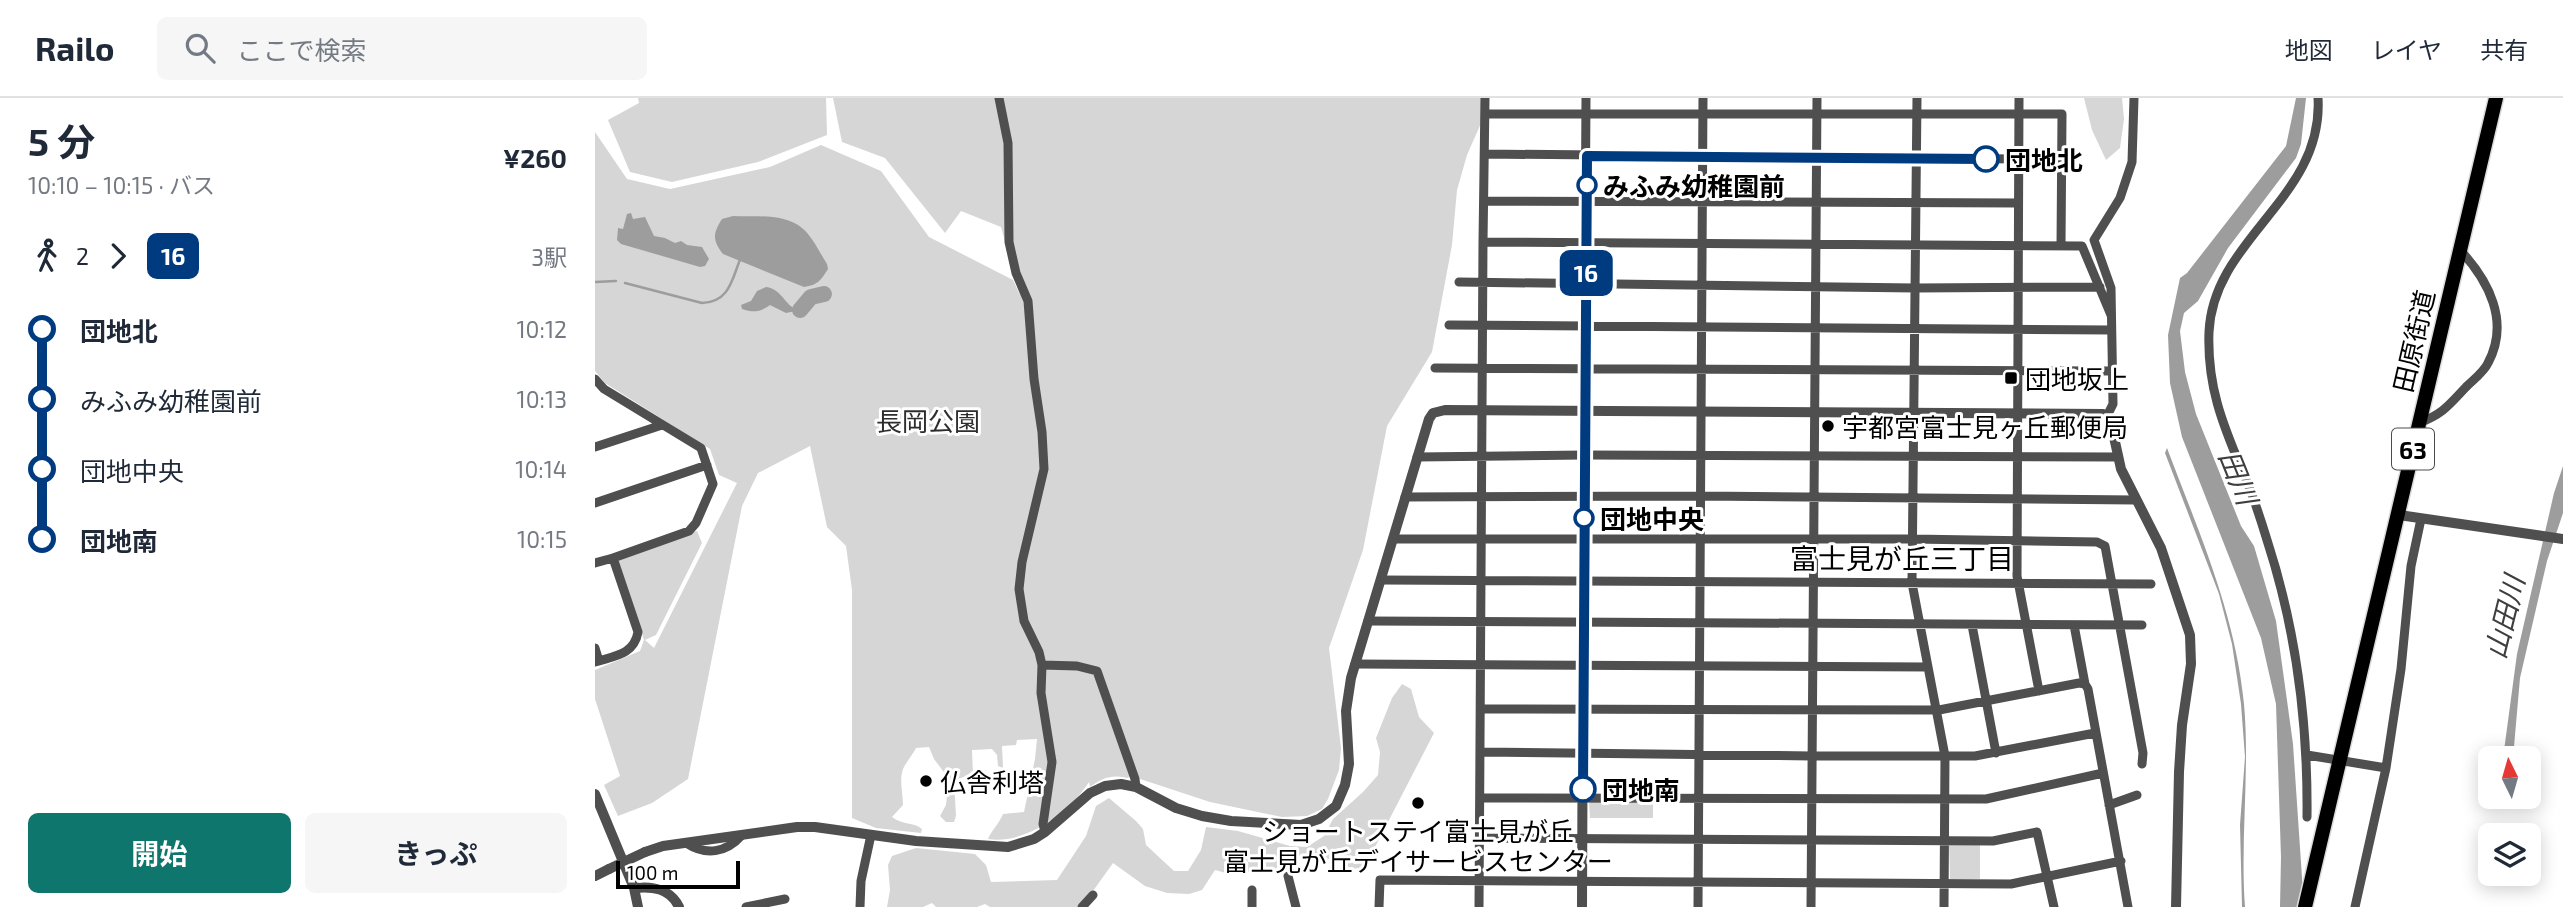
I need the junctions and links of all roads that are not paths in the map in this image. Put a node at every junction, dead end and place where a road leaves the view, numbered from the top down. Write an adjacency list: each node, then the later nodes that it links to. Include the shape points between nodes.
1 (999, 98): 127 (street, via 1008,143 1009,242 1028,301 1042,432 1044,469 1019,589 1024,621)
2 (1485, 98): 14 (street)
3 (1586, 98): 11 (street)
4 (1703, 98): 13 (street)
5 (1817, 98): 12 (street)
6 (1917, 98): 15 (street)
7 (2019, 98): 16 (street)
8 (2134, 98): 45 (street, via 2131,162 2120,198 2094,240 2111,288)
9 (2318, 98): 146 (street, via 2313,148 2301,172 2235,257 2217,294 2209,329 2209,365 2217,410 2267,540 2283,601)
10 (2496, 98): 36 (main road, 田原街道 / 63)
11 (1586, 112): 13 (street); 14 (street); 18 (street)
12 (1817, 112): 13 (street); 15 (street); 20 (street)
13 (1703, 113): 19 (street)
14 (1485, 114): 17 (street)
15 (1917, 114): 16 (street); 21 (street)
16 (2019, 114): 22 (street); 35 (street, via 2062,114)
17 (1485, 154): 18 (street); 24 (street)
18 (1587, 156): 19 (street); 23 (street)
19 (1703, 158): 20 (street); 25 (street)
20 (1817, 158): 21 (street); 27 (street)
21 (1917, 159): 22 (street); 28 (street)
22 (2018, 159): 26 (street)
23 (1586, 200): 24 (street); 25 (street); 30 (street)
24 (1484, 201): 29 (street)
25 (1702, 201): 27 (street); 31 (street)
26 (2018, 202): 28 (street); 34 (street)
27 (1816, 203): 28 (street); 32 (street)
28 (1916, 204): 33 (street)
29 (1483, 242): 30 (street); 38 (street)
30 (1586, 243): 31 (street); 40 (street)
31 (1702, 244): 32 (street); 39 (street)
32 (1815, 245): 33 (street); 41 (street)
33 (1915, 246): 34 (street); 44 (street)
34 (2017, 246): 35 (street); 42 (street)
35 (2061, 246): 43 (street, via 2082,246)
36 (2460, 250): 71 (main road, 田原街道 / 63); 71 (street, via 2477,268 2493,301 2498,318 2495,341 2488,364 2438,416)
37 (1459, 282): 38 (street)
38 (1483, 283): 40 (street); 46 (street)
39 (1702, 284): 40 (street); 41 (street); 49 (street)
40 (1585, 285): 48 (street)
41 (1815, 286): 44 (street); 50 (street)
42 (2017, 287): 43 (street); 44 (street); 52 (street)
43 (2100, 287): 45 (street)
44 (1915, 288): 51 (street)
45 (2111, 315): 53 (street)
46 (1483, 325): 47 (street); 48 (street); 54 (street)
47 (1449, 326)
48 (1585, 326): 49 (street); 56 (street)
49 (1702, 327): 50 (street); 57 (street)
50 (1815, 327): 51 (street); 58 (street)
51 (1915, 328): 52 (street); 59 (street)
52 (2017, 329): 53 (street); 60 (street)
53 (2112, 330): 61 (street)
54 (1483, 367): 55 (street); 56 (street); 64 (street)
55 (1435, 368)
56 (1585, 368): 57 (street); 65 (street)
57 (1701, 370): 58 (street); 66 (street)
58 (1814, 371): 59 (street); 67 (street)
59 (1915, 371): 60 (street); 68 (street)
60 (2016, 371): 61 (street); 69 (street)
61 (2112, 371): 70 (street, via 2113,404)
62 (595, 379): 63 (street)
63 (599, 391): 72 (street)
64 (1483, 410): 65 (street); 75 (street); 76 (street, via 1433,413)
65 (1584, 412): 66 (street); 74 (street)
66 (1701, 412): 67 (street); 77 (street)
67 (1814, 413): 68 (street); 78 (street)
68 (1914, 414): 69 (street); 79 (street)
69 (2016, 415): 70 (street); 81 (street)
70 (2107, 416): 80 (street)
71 (2419, 423): 92 (main road, 田原街道 / 63)
72 (662, 425): 73 (street); 82 (street, via 701,448)
73 (595, 447)
74 (1584, 455): 75 (street); 77 (street); 87 (street)
75 (1482, 456): 76 (street); 84 (street)
76 (1417, 457): 83 (street)
77 (1701, 457): 78 (street); 85 (street)
78 (1814, 457): 79 (street); 86 (street)
79 (1914, 457): 81 (street); 88 (street)
80 (2118, 457): 81 (street); 90 (street)
81 (2016, 458): 89 (street)
82 (707, 465): 91 (street); 102 (street, via 713,484 689,531)
83 (1405, 496): 84 (street); 94 (street)
84 (1482, 496): 87 (street); 99 (street)
85 (1701, 496): 86 (street); 87 (street); 96 (street)
86 (1813, 497): 88 (street); 100 (street)
87 (1584, 498): 95 (street)
88 (1914, 498): 89 (street); 97 (street)
89 (2017, 500): 90 (street); 101 (street)
90 (2136, 500): 198 (street, via 2167,564 2190,635)
91 (595, 503)
92 (2399, 514): 93 (street); 149 (main road, 田原街道 / 63)
93 (2421, 519): 98 (street); 151 (street)
94 (1393, 539): 99 (street); 104 (street)
95 (1584, 539): 96 (street); 99 (street); 106 (street)
96 (1700, 539): 100 (street); 107 (street)
97 (1913, 539): 100 (street); 101 (street); 109 (street)
98 (2563, 539)
99 (1482, 540): 105 (street)
100 (1813, 540): 108 (street)
101 (2017, 542): 110 (street); 111 (street, via 2105,545)
102 (613, 558): 103 (street); 125 (street, via 638,632 628,651)
103 (595, 564)
104 (1381, 580): 105 (street); 113 (street)
105 (1482, 580): 106 (street); 114 (street)
106 (1584, 581): 107 (street); 116 (street)
107 (1700, 581): 108 (street); 117 (street)
108 (1813, 582): 109 (street); 115 (street)
109 (1912, 583): 110 (street); 118 (street)
110 (2018, 583): 111 (street); 120 (street)
111 (2114, 584): 112 (street); 122 (street)
112 (2151, 584)
113 (1368, 621): 114 (street); 126 (street)
114 (1482, 621): 116 (street); 128 (street)
115 (1813, 622): 117 (street); 118 (street); 131 (street)
116 (1584, 623): 117 (street); 129 (street)
117 (1700, 623): 130 (street)
118 (1920, 624): 119 (street); 132 (street)
119 (1972, 625): 120 (street); 135 (street)
120 (2026, 625): 121 (street); 134 (street)
121 (2074, 625): 122 (street); 133 (street)
122 (2121, 625): 123 (street); 150 (street)
123 (2142, 625)
124 (595, 648): 125 (street)
125 (597, 662)
126 (1355, 664): 128 (street); 153 (street, via 1346,711 1349,764 1345,785 1336,806 1319,819 1301,825 1202,816)
127 (1042, 665): 153 (street, via 1097,671); 163 (street, via 1041,693 1052,762)
128 (1481, 665): 129 (street); 136 (street)
129 (1584, 666): 130 (street); 137 (street)
130 (1700, 666): 131 (street); 138 (street)
131 (1812, 666): 132 (street); 139 (street)
132 (1928, 667): 140 (street)
133 (2085, 684): 134 (street); 141 (street)
134 (2039, 691): 135 (street)
135 (1986, 701): 140 (street); 143 (street)
136 (1481, 709): 137 (street); 142 (street)
137 (1583, 709): 138 (street); 144 (street)
138 (1699, 710): 139 (street); 145 (street)
139 (1812, 710): 140 (street); 147 (street)
140 (1936, 710): 148 (street)
141 (2095, 733): 143 (street); 152 (street)
142 (1481, 752): 144 (street); 158 (street)
143 (1996, 752): 148 (street)
144 (1583, 753): 145 (street); 156 (street)
145 (1699, 754): 147 (street); 157 (street)
146 (2307, 755): 149 (street); 162 (street)
147 (1812, 756): 148 (street); 159 (street)
148 (1945, 757): 160 (street)
149 (2340, 761): 151 (street); 199 (main road, 田原街道 / 63)
150 (2142, 764)
151 (2386, 768): 200 (street)
152 (2103, 773): 160 (street, via 1986,799); 161 (street)
153 (1136, 787): 163 (street, via 1105,786 1090,793)
154 (595, 794): 179 (street)
155 (2137, 795): 161 (street)
156 (1583, 797): 157 (street); 158 (street); 166 (street)
157 (1699, 797): 159 (street); 167 (street)
158 (1480, 798): 165 (street)
159 (1812, 798): 160 (street); 168 (street)
160 (1944, 800): 169 (street)
161 (2109, 804): 170 (street)
162 (2307, 817)
163 (1045, 832): 164 (street, via 1008,847)
164 (871, 835): 171 (street, bridge, via 815,827 663,846); 186 (street)
165 (1480, 838): 166 (street); 174 (street)
166 (1583, 839): 167 (street); 175 (street)
167 (1699, 839): 168 (street); 176 (street)
168 (1811, 839): 169 (street); 177 (street)
169 (1944, 841): 173 (street, via 1993,841 2037,832); 178 (street)
170 (2121, 861): 173 (street); 197 (street)
171 (595, 876)
172 (1288, 876): 189 (street)
173 (2049, 877): 178 (street, via 2011,884); 196 (street)
174 (1480, 881): 175 (street); 190 (street, via 1380,880); 191 (street)
175 (1583, 881): 176 (street); 192 (street)
176 (1699, 882): 177 (street); 193 (street)
177 (1811, 883): 178 (street); 194 (street)
178 (1944, 884): 195 (street)
179 (634, 888): 183 (street); 184 (street, via 661,890)
180 (1252, 890): 188 (street)
181 (1093, 895): 187 (street)
182 (785, 899): 185 (street)
183 (638, 907)
184 (679, 907)
185 (746, 907)
186 (860, 907)
187 (1082, 907)
188 (1252, 907)
189 (1296, 907)
190 (1379, 907)
191 (1479, 907)
192 (1582, 907)
193 (1698, 907)
194 (1811, 907)
195 (1944, 907)
196 (2054, 907)
197 (2128, 907)
198 (2175, 907)
199 (2305, 907)
200 (2355, 907)

